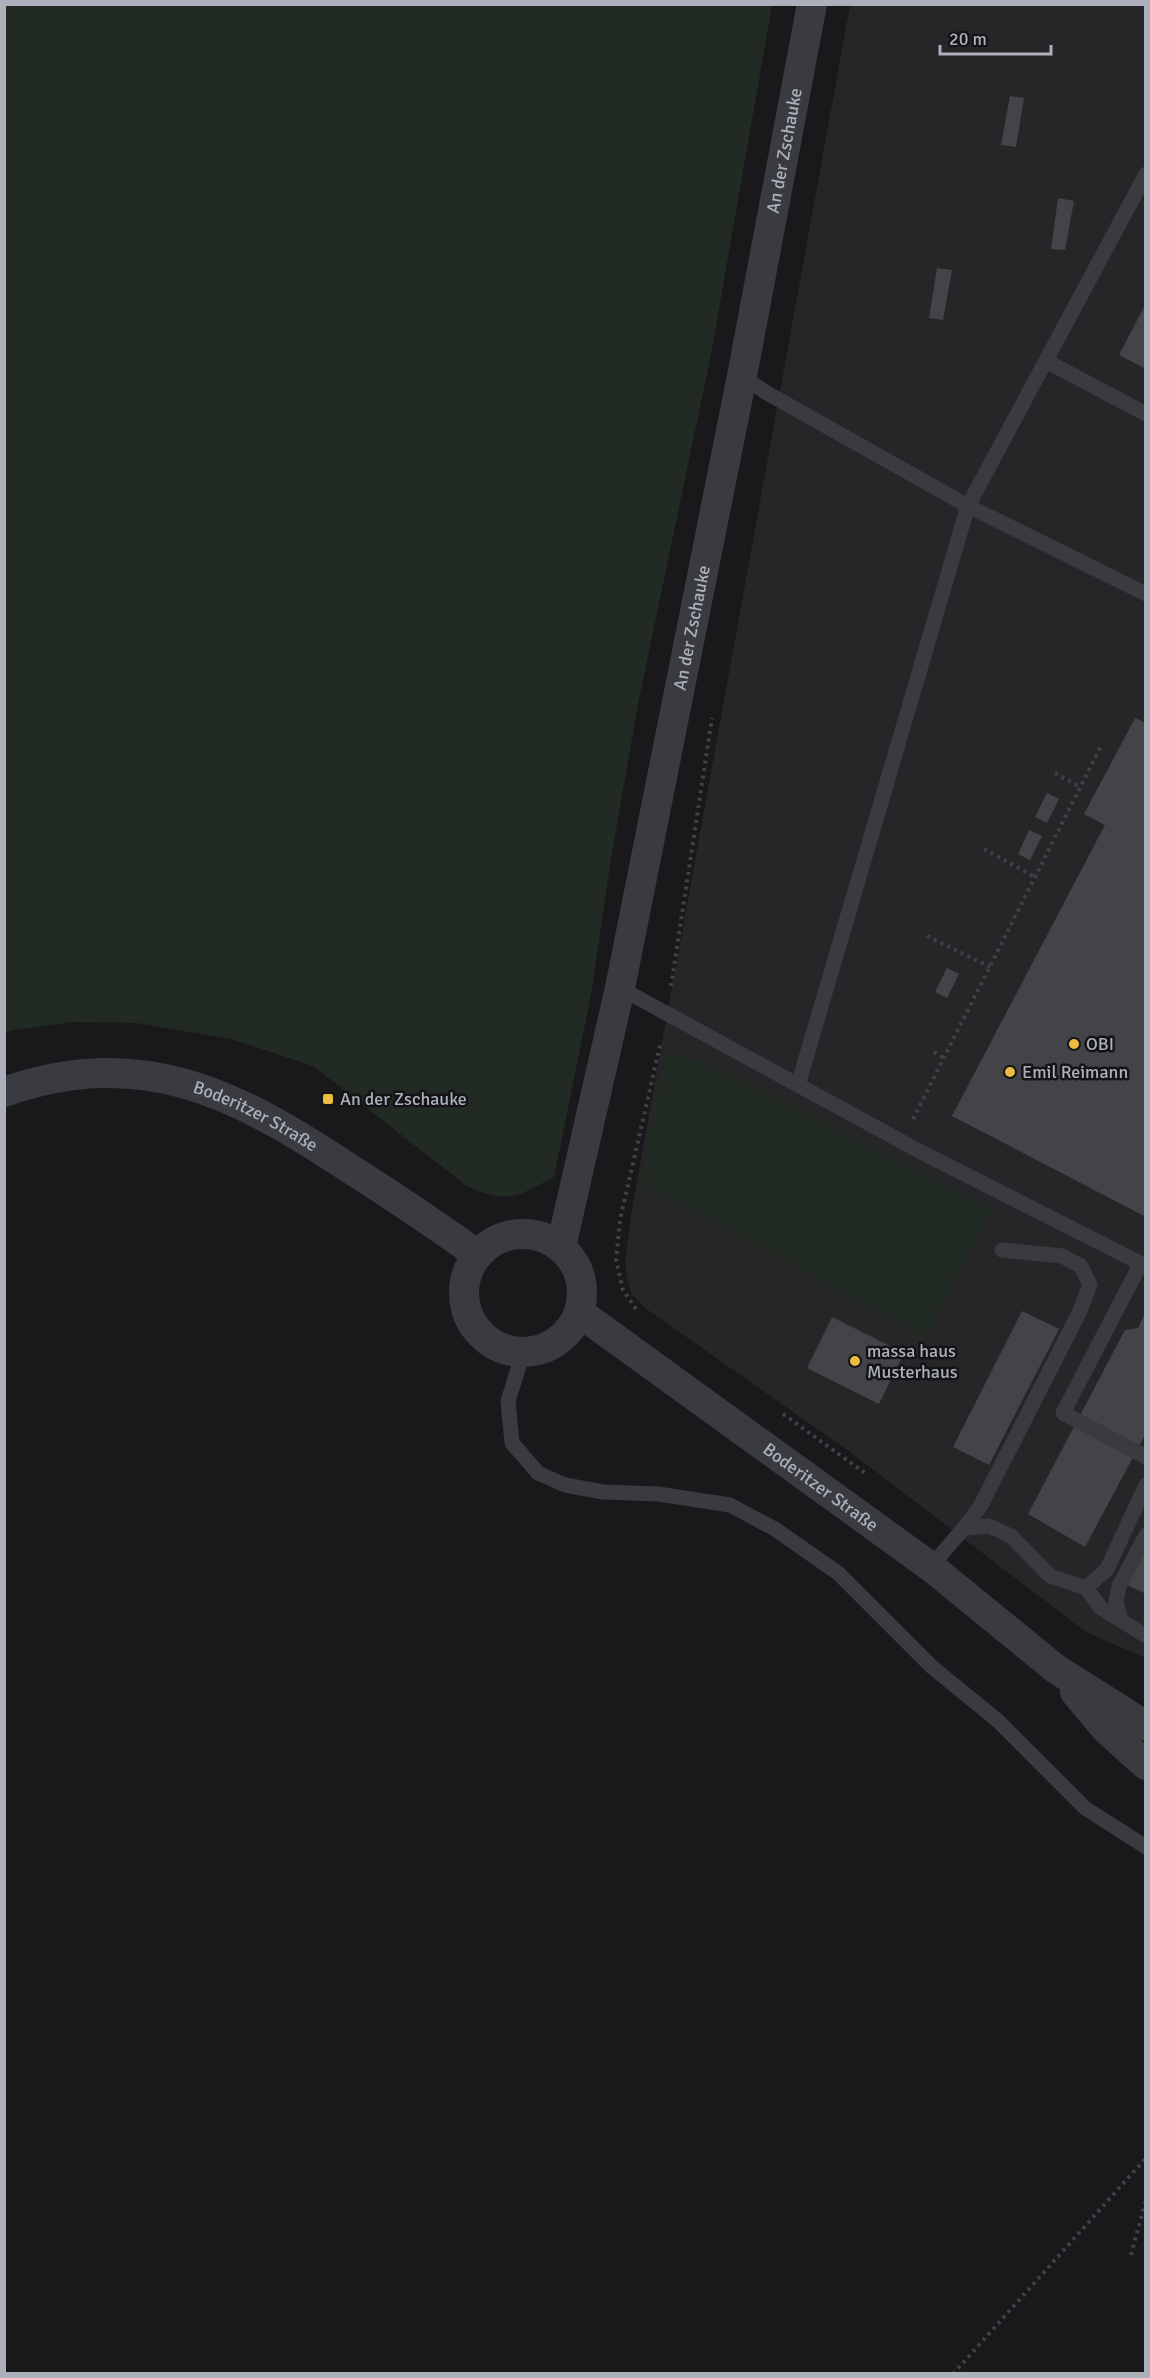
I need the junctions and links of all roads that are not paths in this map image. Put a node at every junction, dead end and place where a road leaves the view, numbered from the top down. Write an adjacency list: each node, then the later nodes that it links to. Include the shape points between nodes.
1 (812, 4): 4 (street, An der Zschauke)
2 (1146, 174): 3 (lane)
3 (1046, 361): 5 (lane); 6 (lane)
4 (742, 376): 6 (lane); 8 (street, An der Zschauke)
5 (1146, 414)
6 (968, 506): 7 (lane); 9 (lane)
7 (1146, 594)
8 (620, 988): 9 (lane); 11 (street, An der Zschauke)
9 (798, 1085): 14 (lane)
10 (4, 1092): 13 (street, Boderitzer Straße, via 72,1074 123,1072 170,1079 215,1092 295,1132)
11 (561, 1247): 13 (street, via 540,1236 516,1234 495,1241); 15 (street, via 577,1266 583,1289)
12 (1002, 1250): 19 (lane, via 1062,1256 1081,1266 1090,1285)
13 (478, 1255): 16 (street, via 467,1274 463,1295 468,1317 482,1336 501,1349)
14 (1143, 1264): 17 (lane, via 1063,1413)
15 (580, 1313): 16 (street, via 567,1334 547,1348); 21 (street, Boderitzer Straße)
16 (523, 1353): 28 (lane, via 508,1401 512,1443 538,1473 565,1485 594,1490 658,1494 730,1505 775,1529 838,1573 932,1667 998,1720 1085,1808)
17 (1146, 1457)
18 (1146, 1485): 22 (lane, via 1107,1569)
19 (966, 1528): 21 (lane); 22 (lane, via 989,1526 1011,1536 1050,1576)
20 (1146, 1534): 23 (lane, via 1119,1586 1116,1602)
21 (931, 1567): 25 (street, Boderitzer Straße)
22 (1086, 1588): 23 (lane, via 1101,1608)
23 (1120, 1620): 24 (lane)
24 (1146, 1636)
25 (1056, 1669): 26 (street, Boderitzer Straße); 27 (street, Boderitzer Straße, via 1106,1729)
26 (1146, 1726)
27 (1146, 1765)
28 (1146, 1847)

